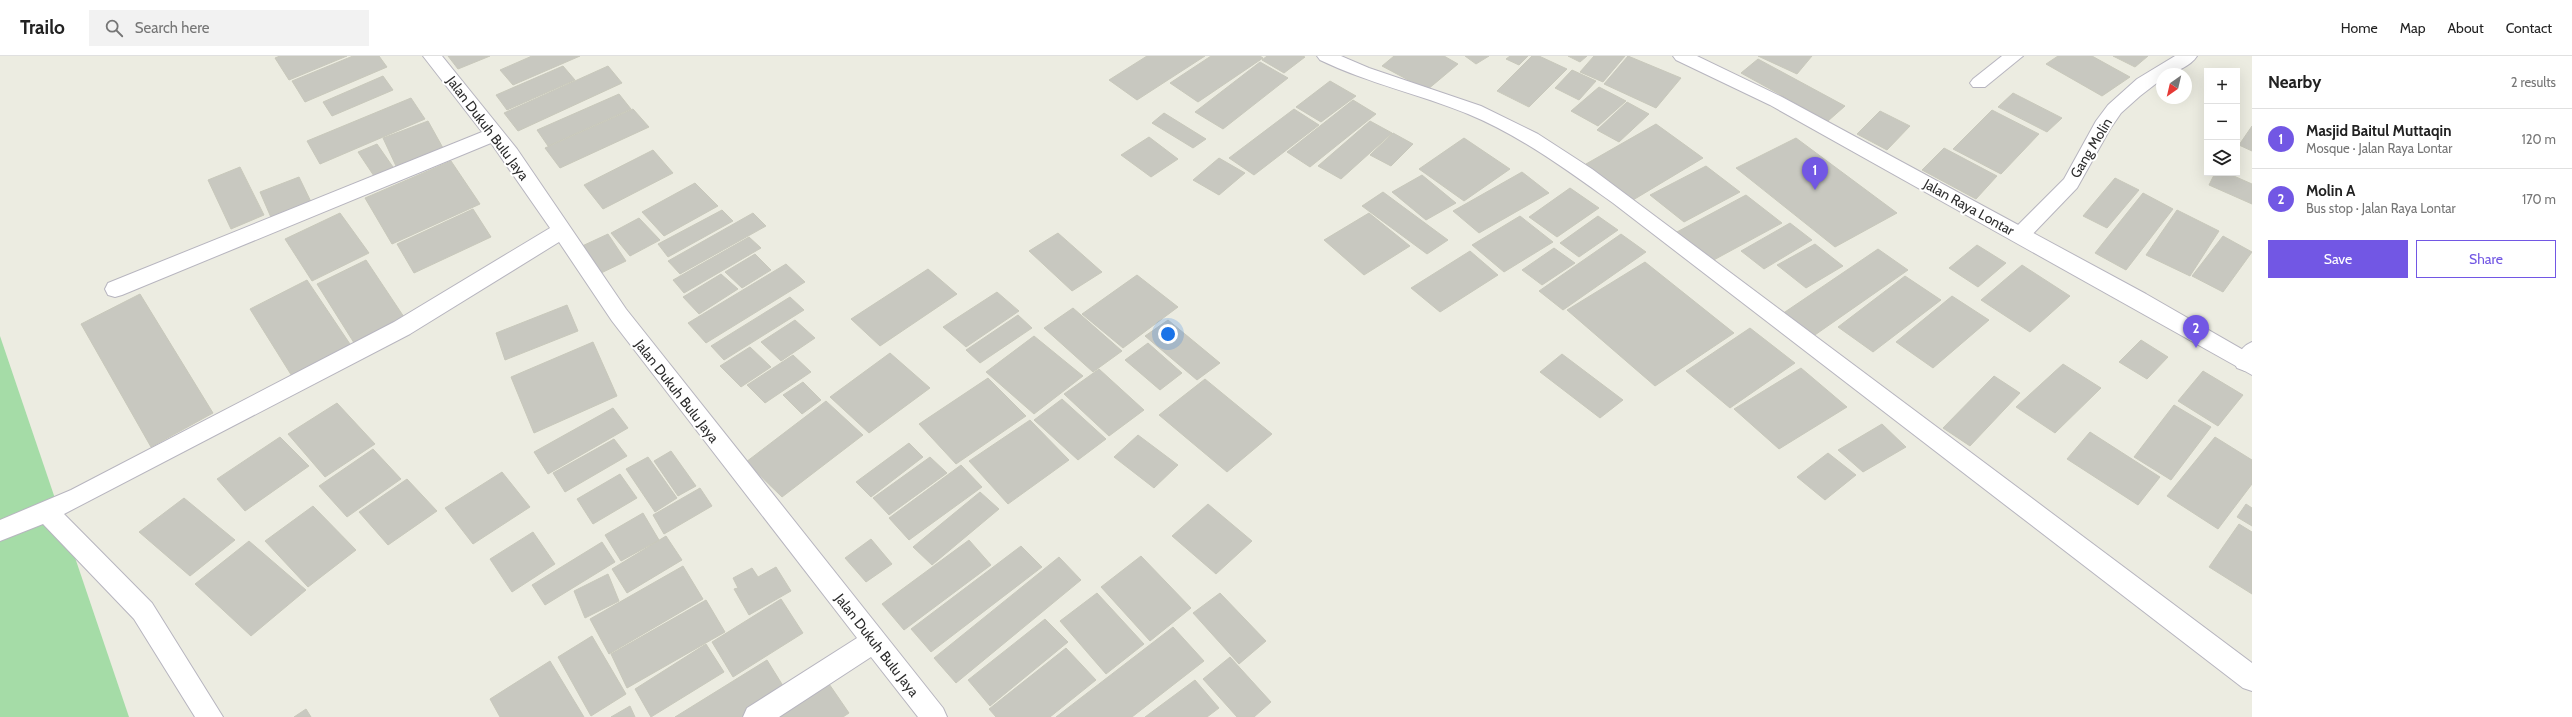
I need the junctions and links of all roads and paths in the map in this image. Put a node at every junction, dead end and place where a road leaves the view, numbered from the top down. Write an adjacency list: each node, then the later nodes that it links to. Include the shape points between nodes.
1 (432, 56): 7 (street, Jalan Dukuh Bulu Jaya)
2 (1326, 56): 15 (street, via 1474,109 1515,128 1547,147 1620,198)
3 (1682, 56): 9 (street, Jalan Raya Lontar, via 1776,101)
4 (2014, 56): 6 (street)
5 (2188, 56): 9 (street, Gang Molin, via 2157,74 2127,97 2106,119 2075,177 2052,205)
6 (1979, 83)
7 (494, 134): 8 (street, Jalan Dukuh Bulu Jaya); 10 (street)
8 (562, 230): 12 (street, via 402,328 79,497); 14 (street, Jalan Dukuh Bulu Jaya, via 619,315)
9 (2020, 235): 11 (street, Jalan Raya Lontar)
10 (116, 289)
11 (2250, 360)
12 (46, 511): 13 (street); 16 (street, via 143,611)
13 (0, 531)
14 (874, 641): 17 (street); 18 (street, Jalan Dukuh Bulu Jaya)
15 (2252, 679)
16 (210, 717)
17 (756, 717)
18 (934, 717)

